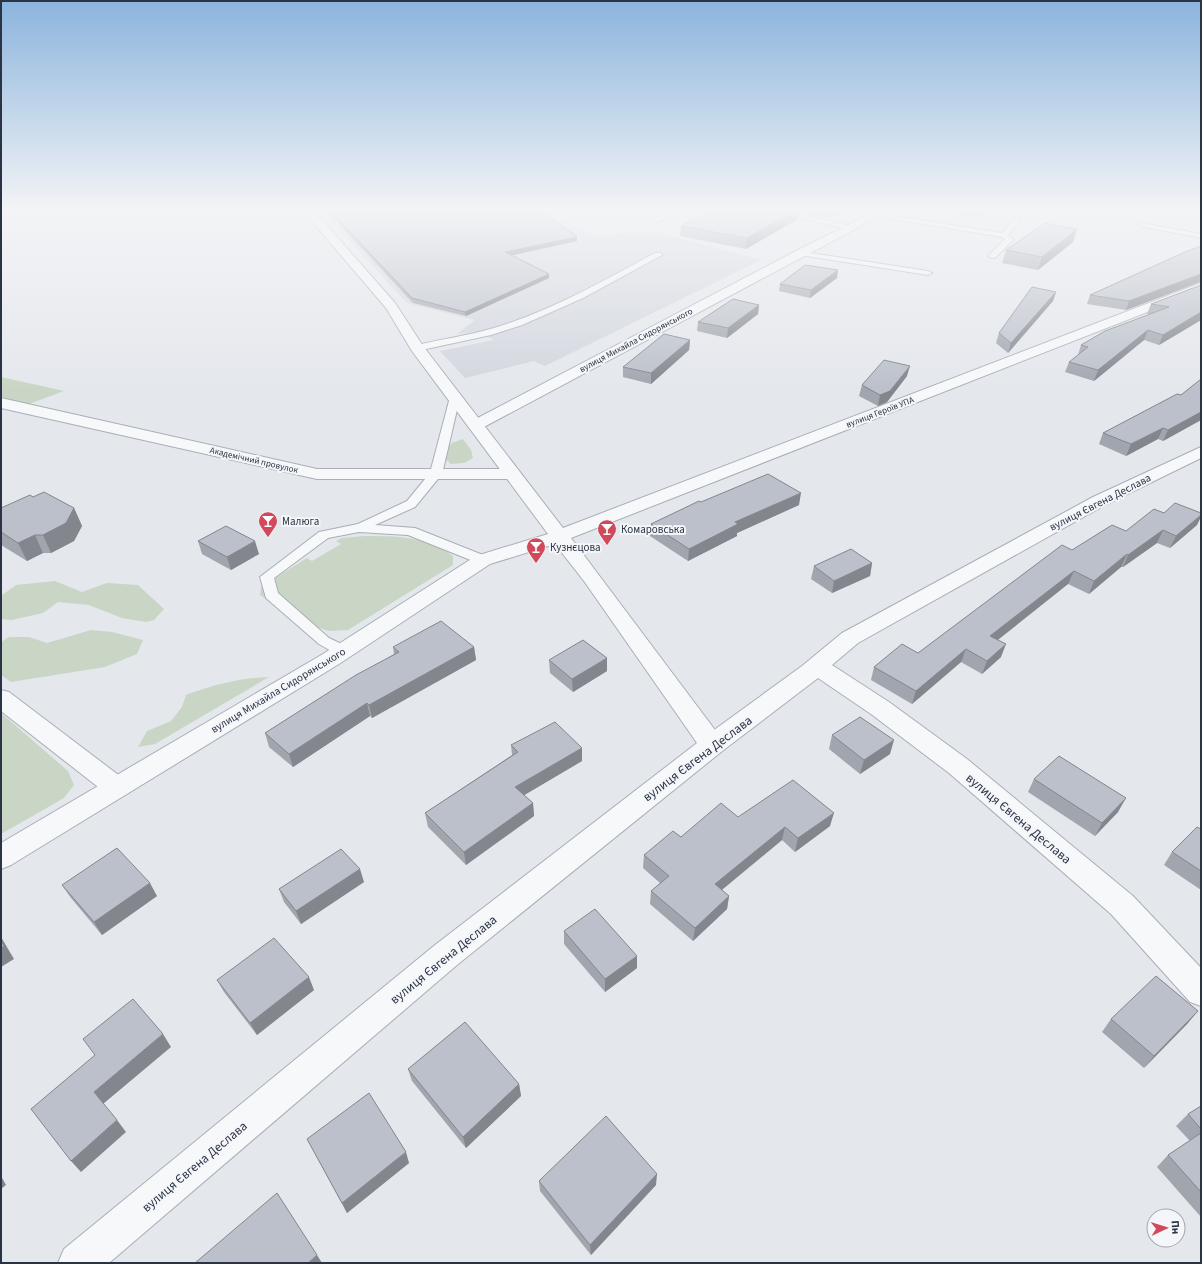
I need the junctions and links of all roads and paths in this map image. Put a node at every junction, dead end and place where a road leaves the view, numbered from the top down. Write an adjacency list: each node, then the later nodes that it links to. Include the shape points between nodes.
1 (363, 271): 7 (street, via 391,301)
2 (627, 271): 7 (lane, via 560,306 497,330)
3 (766, 271): 10 (street, вулиця Михайла Сидорянського)
4 (915, 271): 5 (lane)
5 (928, 273)
6 (1201, 287): 15 (street, вулиця Героїв УПА)
7 (417, 348): 8 (street)
8 (455, 397): 10 (street); 12 (lane)
9 (1, 403): 12 (street, Академічний провулок, via 317,474)
10 (476, 425): 13 (street)
11 (1201, 452): 18 (street, вулиця Євгена Деслава, via 1099,500 850,638)
12 (436, 474): 13 (street, Академічний провулок); 14 (lane, via 411,504)
13 (512, 474): 15 (street)
14 (360, 528): 16 (lane, via 410,530); 17 (lane, via 324,535 267,577 271,595 324,641)
15 (560, 536): 16 (street, вулиця Михайла Сидорянського); 20 (street)
16 (483, 560): 17 (street, вулиця Михайла Сидорянського)
17 (343, 651): 21 (street, вулиця Михайла Сидорянського)
18 (818, 667): 20 (street, вулиця Євгена Деслава); 23 (street, вулиця Євгена Деслава, via 880,708 958,766 1122,905)
19 (1, 698): 21 (street)
20 (712, 745): 24 (street, вулиця Євгена Деслава, via 446,955)
21 (116, 787): 22 (street, вулиця Михайла Сидорянського)
22 (1, 857)
23 (1201, 991)
24 (78, 1263)

